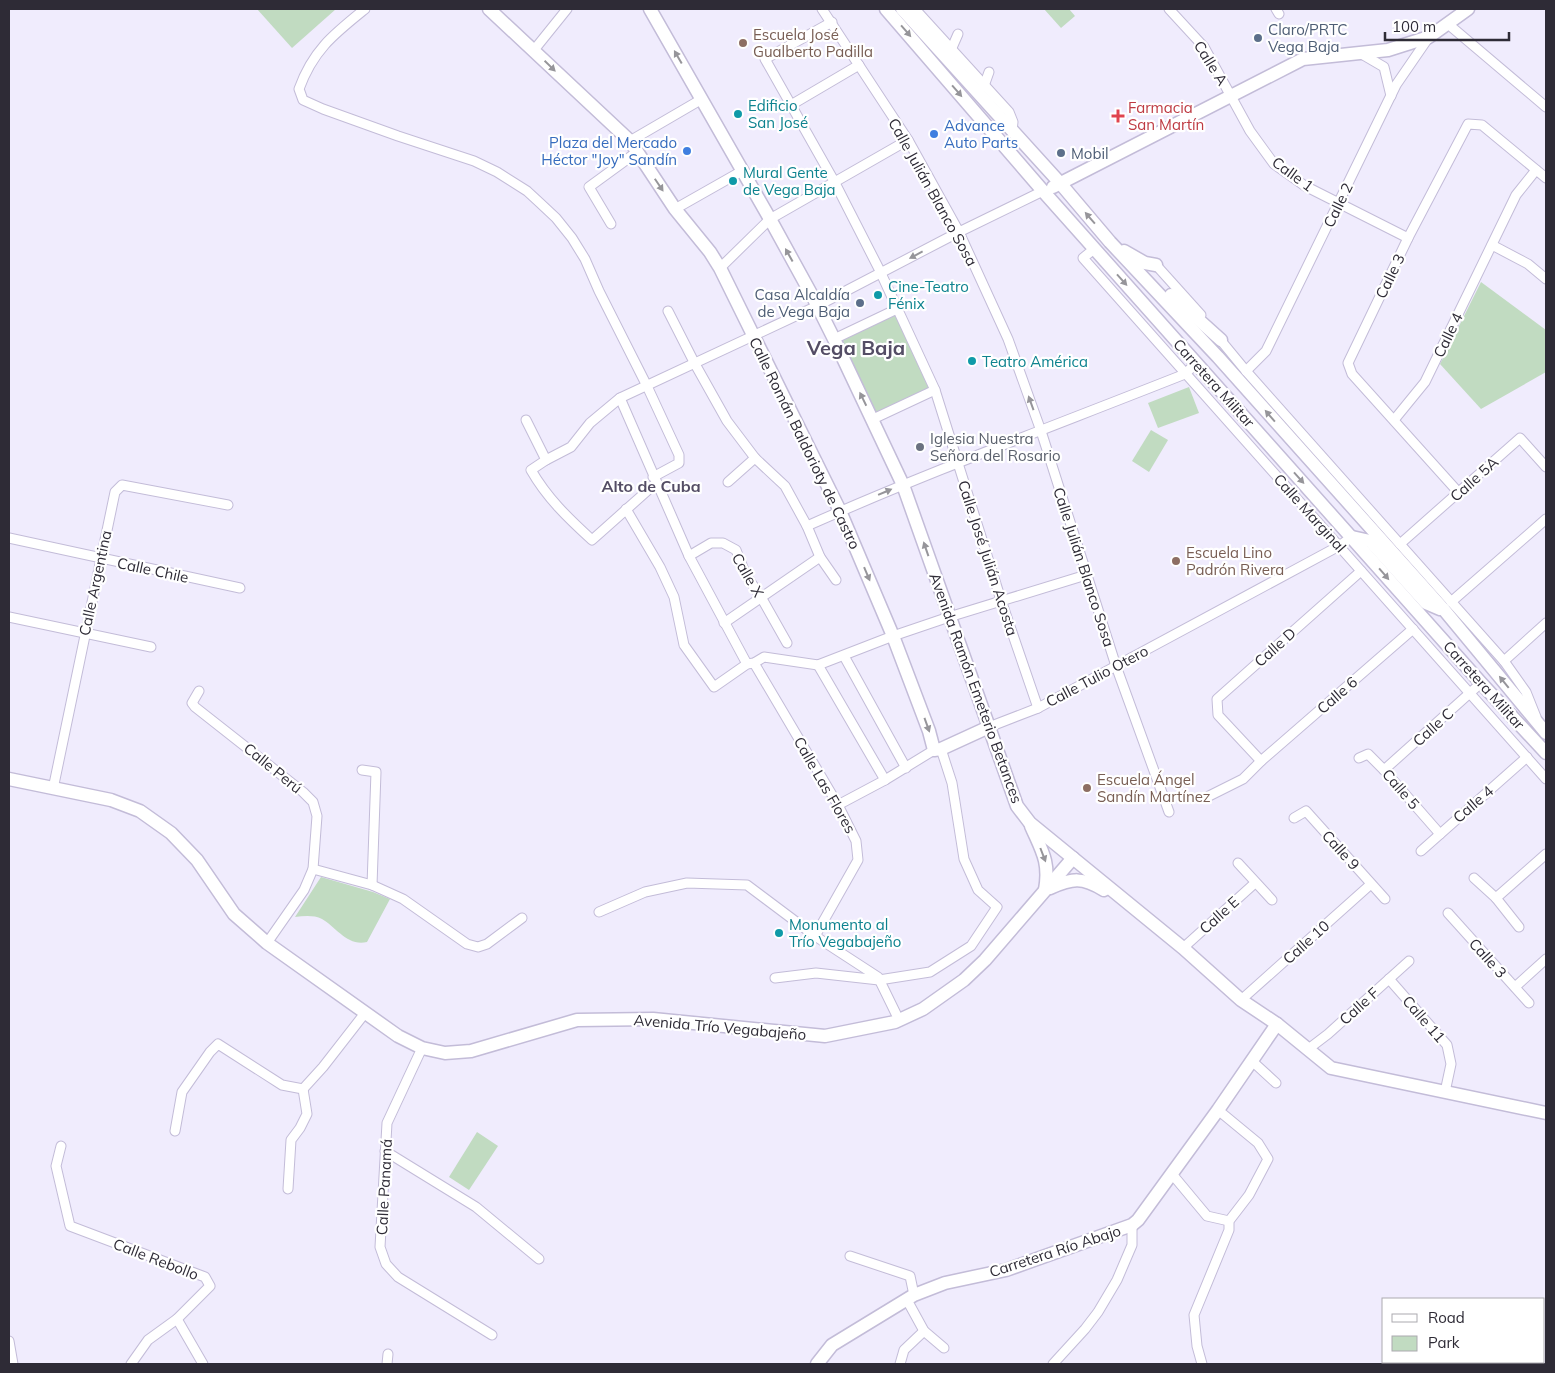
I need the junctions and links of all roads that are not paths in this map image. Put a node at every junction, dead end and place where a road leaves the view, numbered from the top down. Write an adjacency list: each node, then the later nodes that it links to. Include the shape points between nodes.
1 (365, 9): 59 (street, via 322,46 299,89 303,100 474,161 527,191 556,218 585,259)
2 (489, 9): 15 (street, Calle Román Baldorioty de Castro)
3 (567, 9): 15 (street)
4 (650, 9): 23 (street, Avenida Ramón Emeterio Betances, one-way to 4)
5 (822, 9): 11 (street, Calle Julián Blanco Sosa)
6 (886, 9): 34 (street, Carretera Militar, one-way to 34)
7 (902, 9): 26 (street, Carretera Militar)
8 (915, 9): 16 (street)
9 (1170, 9): 21 (street, Calle A, via 1204,47)
10 (1468, 9): 12 (street)
11 (832, 22): 18 (street, Calle Julián Blanco Sosa); 24 (street, Calle José Julián Acosta, via 765,59)
12 (1448, 24): 14 (street); 25 (street)
13 (958, 34): 16 (street)
14 (1429, 37): 17 (street, via 1388,50); 22 (street, Calle 2)
15 (534, 50): 28 (street, Calle Román Baldorioty de Castro, one-way to 28)
16 (951, 50): 20 (street)
17 (1360, 53): 21 (street, via 1303,60); 22 (street, via 1384,66)
18 (859, 65): 24 (street); 27 (street, Calle Julián Blanco Sosa)
19 (990, 72): 20 (street)
20 (984, 86): 26 (street, via 1009,112)
21 (1231, 96): 33 (street); 35 (street, Calle 1, via 1250,131 1274,164 1305,186)
22 (1391, 96): 35 (street, Calle 2)
23 (702, 99): 28 (street); 30 (street, Avenida Ramón Emeterio Betances)
24 (791, 106): 32 (street, Calle José Julián Acosta)
25 (1546, 107)
26 (1012, 131): 33 (street, Carretera Militar)
27 (908, 140): 32 (street); 39 (street, Calle Julián Blanco Sosa)
28 (633, 146): 36 (street, Calle Román Baldorioty de Castro, one-way to 36); 38 (street, via 589,188)
29 (1536, 170): 31 (street, Calle 3); 40 (street, Calle 3, via 1482,125 1468,124); 42 (street, Calle 4, via 1516,195)
30 (742, 171): 36 (street); 37 (street, Avenida Ramón Emeterio Betances)
31 (1546, 178)
32 (834, 181): 37 (street); 46 (street, Calle José Julián Acosta)
33 (1060, 183): 34 (street); 41 (street, Carretera Militar, one-way to 33)
34 (1043, 191): 39 (street); 43 (street, Carretera Militar)
35 (1339, 203): 40 (street, Calle 1); 57 (street, Calle 2, via 1266,351)
36 (675, 209): 45 (street, Calle Román Baldorioty de Castro)
37 (770, 219): 45 (street); 49 (street, Avenida Ramón Emeterio Betances, one-way to 37)
38 (610, 224)
39 (959, 232): 46 (street, one-way to 46); 66 (street, Calle Julián Blanco Sosa, one-way to 39, via 1008,338)
40 (1408, 238): 64 (street, Calle 3, via 1348,363 1352,374)
41 (1110, 242): 44 (street, via 1145,263); 48 (street, Carretera Militar)
42 (1492, 245): 47 (street, via 1528,264); 64 (street, Calle 4, via 1425,382)
43 (1094, 249): 55 (street, Carretera Militar, one-way to 55); 58 (street, Calle Marginal, via 1083,258)
44 (1156, 265): 54 (street)
45 (720, 268): 52 (street, Calle Román Baldorioty de Castro)
46 (881, 273): 49 (street); 50 (street, Calle José Julián Acosta)
47 (1546, 279)
48 (1154, 288): 54 (street, via 1166,291); 65 (street, Carretera Militar, one-way to 48)
49 (817, 306): 52 (street); 53 (street, Avenida Ramón Emeterio Betances)
50 (897, 309): 53 (street); 60 (street, Calle José Julián Acosta)
51 (668, 311): 56 (street)
52 (753, 336): 56 (street); 77 (street, Calle Román Baldorioty de Castro)
53 (834, 339): 62 (street, Avenida Ramón Emeterio Betances, one-way to 53)
54 (1221, 340): 57 (street)
55 (1196, 363): 58 (street); 80 (street, Carretera Militar, one-way to 80)
56 (695, 364): 59 (street); 67 (street, via 727,421)
57 (1246, 371): 82 (street)
58 (1185, 374): 66 (street); 83 (street, Calle Marginal)
59 (647, 386): 61 (street); 71 (street, via 679,456 679,463)
60 (935, 390): 62 (street); 69 (street, Calle José Julián Acosta)
61 (620, 398): 68 (street, via 590,423 571,447); 71 (street, Calle Las Flores)
62 (873, 419): 73 (street, Avenida Ramón Emeterio Betances)
63 (526, 420): 68 (street)
64 (1394, 420): 74 (street, Calle 3)
65 (1282, 430): 80 (street, via 1284,445 1350,517); 93 (street, Carretera Militar)
66 (1041, 432): 69 (street); 88 (street, Calle Julián Blanco Sosa)
67 (756, 458): 72 (street); 79 (street, via 785,486)
68 (546, 460): 76 (street, via 531,470 549,498 592,540)
69 (957, 463): 73 (street); 92 (street, Calle José Julián Acosta)
70 (1546, 466): 74 (street, Calle 5A, via 1520,438)
71 (655, 480): 76 (street); 84 (street, Calle Las Flores)
72 (728, 482)
73 (903, 484): 77 (street, one-way to 73); 95 (street, Avenida Ramón Emeterio Betances, one-way to 73)
74 (1459, 493): 82 (street, Calle 5A)
75 (228, 505): 86 (street, Calle Argentina, via 122,485 115,492)
76 (626, 509): 105 (street, via 674,597 684,645 714,687)
77 (840, 511): 79 (street); 100 (street, Calle Román Baldorioty de Castro, one-way to 100)
78 (1546, 519): 93 (street)
79 (807, 526): 85 (street)
80 (1352, 537): 83 (street, Calle Tulio Otero); 93 (street, via 1370,541 1426,603); 108 (street, Carretera Militar, one-way to 108)
81 (9, 538): 86 (street, Calle Chile)
82 (1400, 544): 93 (street)
83 (1339, 546): 87 (street, Calle Marginal); 107 (street, Calle Tulio Otero)
84 (689, 556): 91 (street, Calle X, via 711,543 723,543 736,550 746,575); 96 (street, Calle Las Flores)
85 (820, 557): 89 (street); 91 (street)
86 (100, 559): 90 (street, Calle Chile); 99 (street, Calle Argentina)
87 (1361, 571): 98 (street, Calle Marginal); 118 (street, Calle D, via 1217,699 1218,715)
88 (1086, 575): 92 (street); 107 (street, Calle Julián Blanco Sosa)
89 (836, 580)
90 (240, 588)
91 (761, 597): 96 (street); 101 (street, Calle X)
92 (1001, 600): 95 (street); 111 (street, Calle José Julián Acosta)
93 (1448, 606): 104 (street); 113 (street, Carretera Militar, one-way to 93)
94 (9, 616): 99 (street)
95 (949, 616): 100 (street); 112 (street, Avenida Ramón Emeterio Betances)
96 (724, 623): 105 (street, Calle Las Flores)
97 (1546, 623): 104 (street)
98 (1412, 629): 110 (street, Calle Marginal); 118 (street, Calle 6)
99 (85, 633): 102 (street); 125 (street, Calle Argentina)
100 (893, 636): 103 (street); 114 (street, Calle Román Baldorioty de Castro, one-way to 114)
101 (787, 643)
102 (151, 647)
103 (844, 656): 106 (street); 119 (street)
104 (1504, 661): 113 (street, via 1526,692)
105 (750, 664): 106 (street, via 764,657); 127 (street, Calle Las Flores)
106 (818, 665): 124 (street)
107 (1116, 666): 111 (street, Calle Tulio Otero); 128 (street, Calle Julián Blanco Sosa)
108 (1481, 683): 110 (street, Calle C); 115 (street, Carretera Militar)
109 (199, 691): 136 (street, Calle Perú, via 192,703 195,707 313,802 317,816)
110 (1470, 693): 116 (street, Calle Marginal); 121 (street, Calle C)
111 (1038, 708): 112 (street, Calle Tulio Otero)
112 (989, 727): 114 (street, Calle Tulio Otero); 130 (street, Avenida Ramón Emeterio Betances, via 1017,806)
113 (1544, 730)
114 (938, 749): 119 (street, Calle Tulio Otero); 157 (street, via 952,782 964,859 978,890 996,907 971,946 930,972)
115 (1546, 753)
116 (1527, 757): 123 (street, Calle Marginal); 131 (street, Calle 4)
117 (1359, 758): 121 (street, Calle 5, via 1368,754)
118 (1261, 761): 126 (street, Calle 6, via 1243,779)
119 (906, 768): 124 (street, Calle Tulio Otero)
120 (362, 770): 140 (street, via 376,772)
121 (1384, 770): 131 (street, Calle 5)
122 (9, 779): 125 (street, Avenida Trío Vegabajeño)
123 (1546, 779)
124 (885, 780): 127 (street, Calle Tulio Otero)
125 (53, 789): 151 (street, Avenida Trío Vegabajeño, via 111,800 140,811 171,833 197,860 234,914)
126 (1209, 796)
127 (838, 805): 150 (street, Calle Las Flores, via 856,840 858,860)
128 (1169, 812)
129 (1294, 818): 139 (street, Calle 9, via 1306,810)
130 (1030, 823): 134 (street, Avenida Ramón Emeterio Betances); 141 (street, one-way to 141, via 1047,864)
131 (1440, 834): 132 (street, Calle 4)
132 (1420, 851)
133 (1546, 854): 142 (street)
134 (1074, 858): 141 (street, Avenida Trío Vegabajeño); 145 (street, Avenida Ramón Emeterio Betances)
135 (1238, 862): 138 (street)
136 (313, 869): 140 (street); 151 (street, Calle Perú, via 304,890)
137 (1474, 878): 142 (street)
138 (1255, 883): 144 (street); 152 (street, Calle E)
139 (1371, 884): 143 (street, Calle 9); 159 (street, Calle 10)
140 (372, 885): 148 (street, via 404,899 467,944 478,947)
141 (1045, 890): 145 (street, via 1076,879 1091,883); 162 (street, Avenida Trío Vegabajeño, via 964,980 923,1009)
142 (1496, 898): 149 (street)
143 (1385, 899)
144 (1272, 900)
145 (1132, 906): 152 (street, Avenida Ramón Emeterio Betances)
146 (599, 912): 150 (street, via 645,892 687,883 748,885)
147 (1448, 913): 158 (street, Calle 3)
148 (522, 918)
149 (1519, 927)
150 (815, 936): 157 (street)
151 (267, 943): 161 (street, Avenida Trío Vegabajeño)
152 (1183, 948): 159 (street, Avenida Ramón Emeterio Betances)
153 (1546, 959): 158 (street)
154 (1409, 961): 156 (street, Calle F)
155 (775, 978): 157 (street, via 816,973)
156 (1389, 979): 165 (street, Calle F); 169 (street, Calle 11, via 1447,1045 1451,1064)
157 (879, 980): 162 (street)
158 (1514, 987): 160 (street, Calle 3)
159 (1241, 1000): 163 (street, Avenida Ramón Emeterio Betances)
160 (1529, 1003)
161 (364, 1013): 164 (street, Avenida Trío Vegabajeño); 168 (street)
162 (899, 1020): 164 (street, Avenida Trío Vegabajeño, via 825,1036 653,1019 577,1020 471,1051 445,1053)
163 (1277, 1024): 165 (street, Avenida Ramón Emeterio Betances); 166 (street, Carretera Río Abajo)
164 (422, 1048): 174 (street, Calle Panamá, via 387,1123)
165 (1307, 1050): 169 (street, Avenida Ramón Emeterio Betances, via 1331,1068)
166 (1252, 1061): 167 (street); 170 (street, Carretera Río Abajo)
167 (1276, 1083)
168 (303, 1089): 172 (street, via 282,1085 218,1044 182,1092); 176 (street, via 307,1114 291,1140)
169 (1445, 1092): 171 (street, Avenida Ramón Emeterio Betances)
170 (1218, 1110): 175 (street, Carretera Río Abajo); 177 (street, via 1258,1142 1268,1159 1249,1195)
171 (1546, 1113)
172 (175, 1132)
173 (61, 1146): 182 (street, Calle Rebollo, via 56,1166 70,1226 205,1277 210,1284)
174 (386, 1151): 180 (street, via 476,1207); 184 (street, Calle Panamá, via 380,1247 386,1264 398,1277)
175 (1172, 1174): 177 (street, via 1207,1216); 178 (street, Carretera Río Abajo)
176 (288, 1189)
177 (1229, 1221): 195 (street, via 1229,1230 1194,1315)
178 (1132, 1225): 181 (street, Carretera Río Abajo, via 1006,1270 945,1283); 194 (street, via 1132,1245 1117,1280 1086,1329)
179 (850, 1256): 181 (street, via 910,1276)
180 (539, 1259)
181 (911, 1297): 183 (street); 192 (street, Carretera Río Abajo, via 832,1345)
182 (177, 1319): 189 (street, Calle Rebollo, via 148,1340); 190 (street)
183 (924, 1331): 186 (street); 193 (street, via 904,1350)
184 (492, 1335)
185 (9, 1341): 188 (street)
186 (944, 1348)
187 (388, 1354): 191 (street)
188 (13, 1364)
189 (132, 1364)
190 (203, 1364)
191 (387, 1364)
192 (818, 1364)
193 (900, 1364)
194 (1053, 1364)
195 (1202, 1364)

